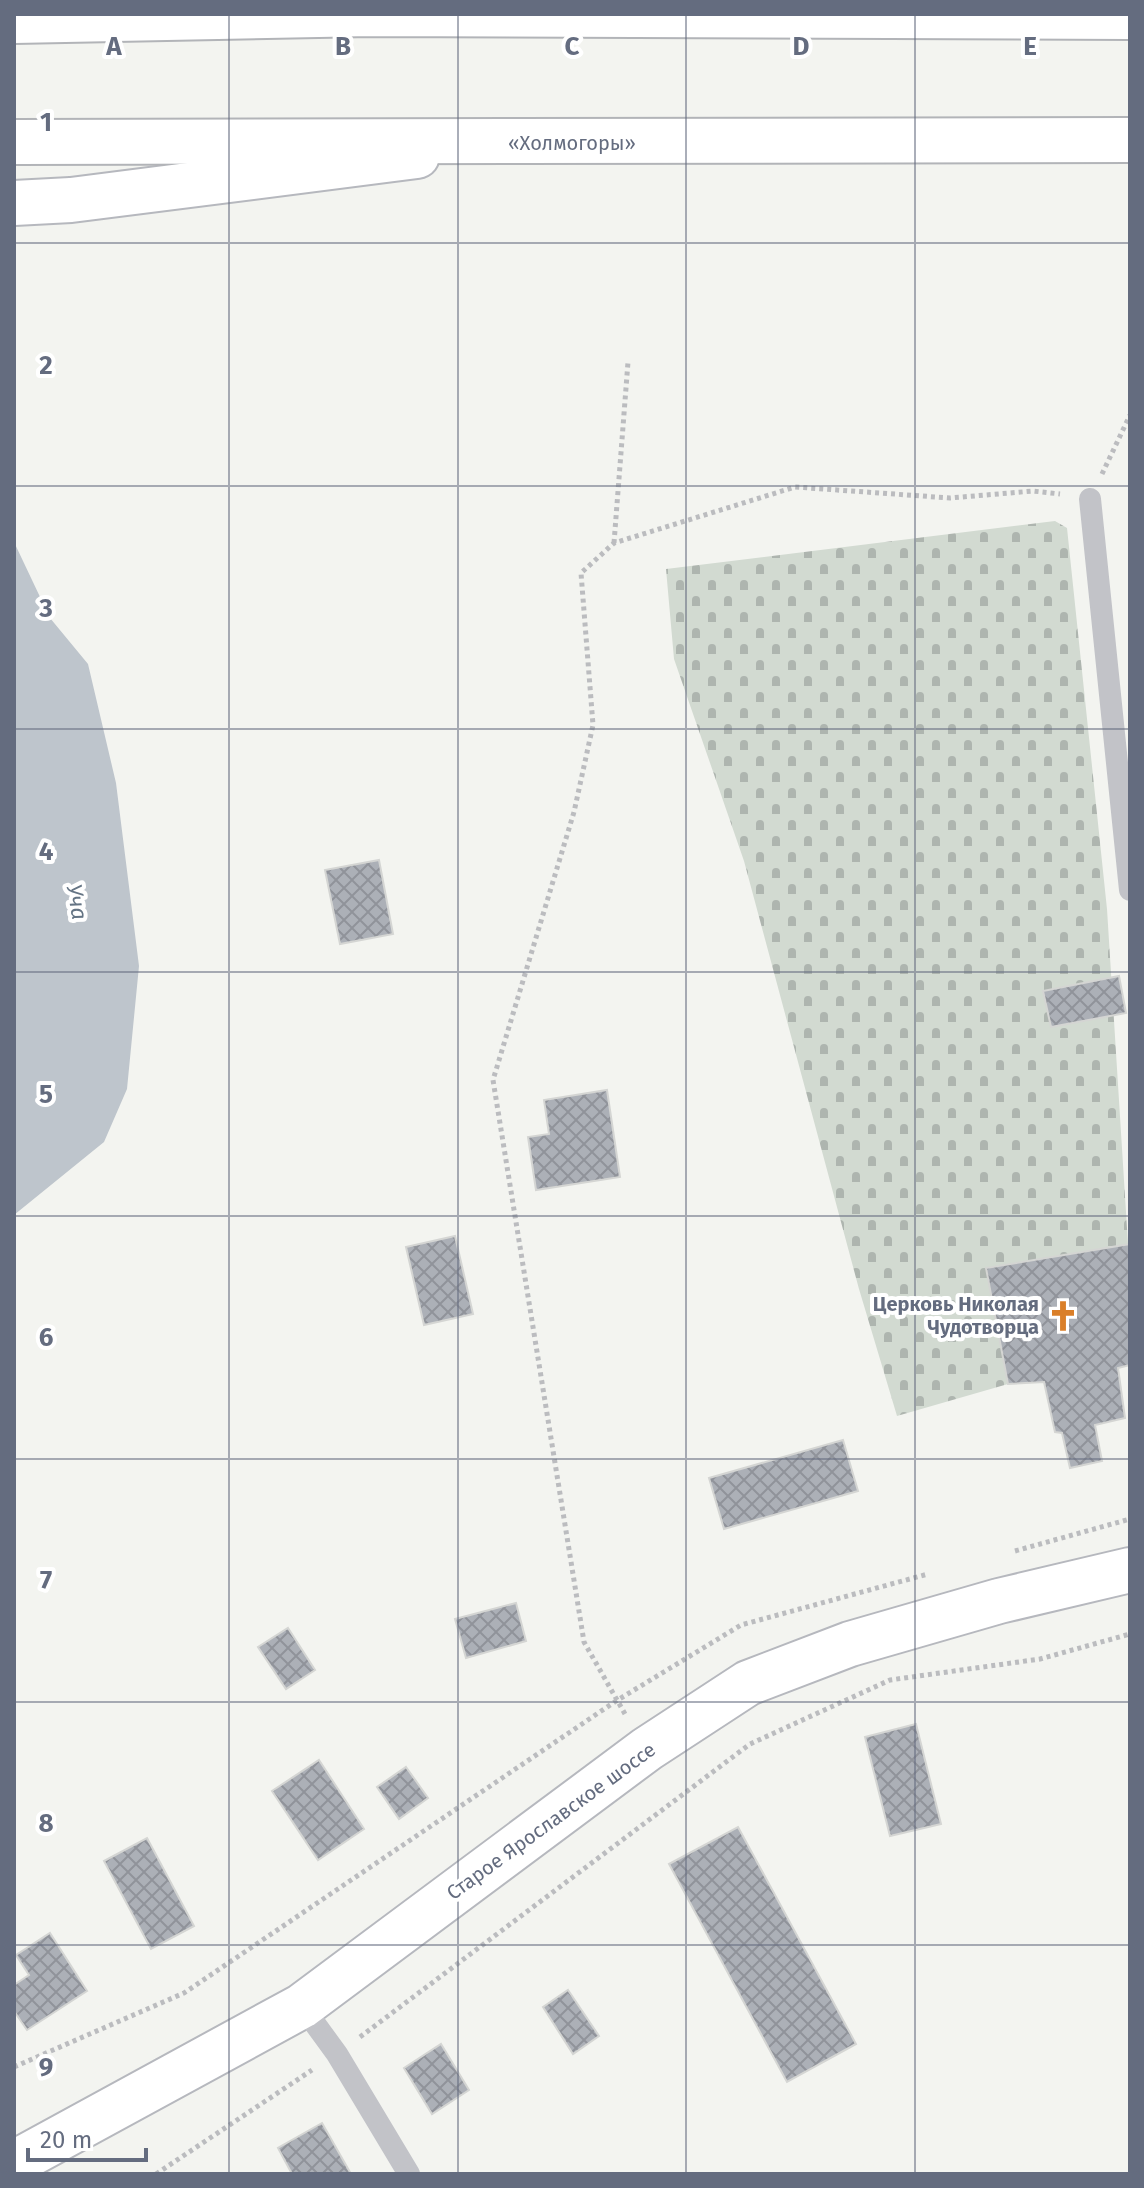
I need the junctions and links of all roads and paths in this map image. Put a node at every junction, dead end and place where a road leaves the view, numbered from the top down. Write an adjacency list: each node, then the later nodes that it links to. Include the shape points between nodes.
1 (540, 15): 2 (main road); 3 (main road)
2 (1130, 17)
3 (14, 21)
4 (1130, 140): 6 (main road, «Холмогоры»)
5 (14, 142): 6 (main road, «Холмогоры»)
6 (513, 143): 7 (main road)
7 (14, 203)
8 (628, 362): 11 (path)
9 (1130, 415): 10 (path)
10 (1090, 499): 11 (path, via 1033,491 950,498 795,487); 12 (lane)
11 (614, 543): 15 (path, via 581,573 593,725 574,812 493,1080 584,1642)
12 (1130, 890)
13 (1130, 1570): 15 (main road, Старое Ярославское шоссе, via 850,1644 748,1683)
14 (1130, 1634): 17 (path, via 1040,1659 890,1680 750,1744)
15 (647, 1749): 16 (main road, Старое Ярославское шоссе)
16 (302, 2006): 17 (lane); 18 (main road, Старое Ярославское шоссе)
17 (337, 2054): 19 (path); 20 (lane)
18 (14, 2163)
19 (156, 2174)
20 (409, 2174)

